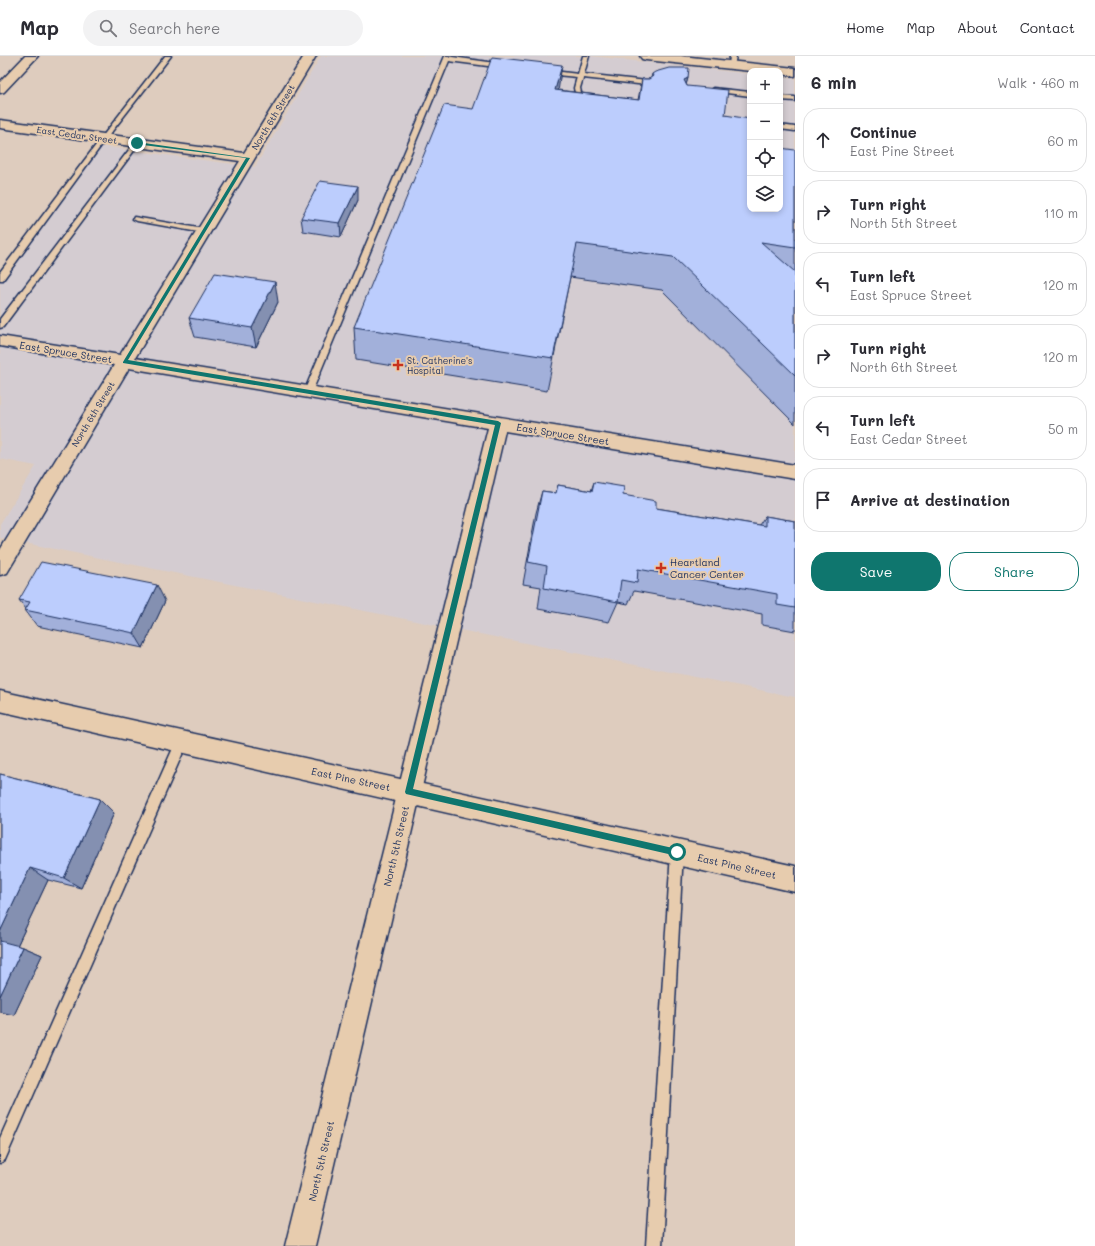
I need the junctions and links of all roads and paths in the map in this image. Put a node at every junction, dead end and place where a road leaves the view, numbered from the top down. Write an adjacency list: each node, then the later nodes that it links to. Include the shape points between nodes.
1 (32, 56): 13 (street)
2 (168, 56): 22 (lane)
3 (310, 56): 24 (street, North 6th Street)
4 (586, 56): 11 (lane)
5 (646, 56): 7 (street)
6 (447, 58): 8 (lane); 31 (lane)
7 (732, 61): 10 (street)
8 (510, 67)
9 (541, 71): 11 (lane)
10 (795, 72)
11 (581, 76): 12 (lane); 18 (lane, via 577,88 578,98)
12 (665, 85)
13 (0, 89)
14 (704, 89): 15 (lane)
15 (747, 94)
16 (783, 98): 17 (lane)
17 (795, 99)
18 (591, 103)
19 (0, 124): 22 (street, East Cedar Street)
20 (783, 127): 21 (lane)
21 (795, 129)
22 (104, 138): 23 (street, East Cedar Street); 27 (lane)
23 (137, 143): 24 (street, East Cedar Street); 28 (lane)
24 (248, 158): 26 (street, North 6th Street)
25 (138, 219): 26 (lane)
26 (204, 231): 30 (street, North 6th Street)
27 (0, 278)
28 (0, 325)
29 (0, 341): 30 (street, East Spruce Street)
30 (125, 362): 31 (street, East Spruce Street); 34 (street, North 6th Street)
31 (308, 392): 32 (street, East Spruce Street)
32 (498, 423): 33 (street, East Spruce Street); 37 (street, North 5th Street)
33 (795, 472)
34 (0, 568)
35 (0, 701): 36 (street, East Pine Street)
36 (182, 741): 37 (street, East Pine Street); 40 (lane)
37 (409, 792): 38 (street, East Pine Street); 41 (street, North 5th Street)
38 (677, 852): 39 (street, East Pine Street); 42 (lane)
39 (795, 879)
40 (0, 1154)
41 (300, 1246)
42 (654, 1246)

